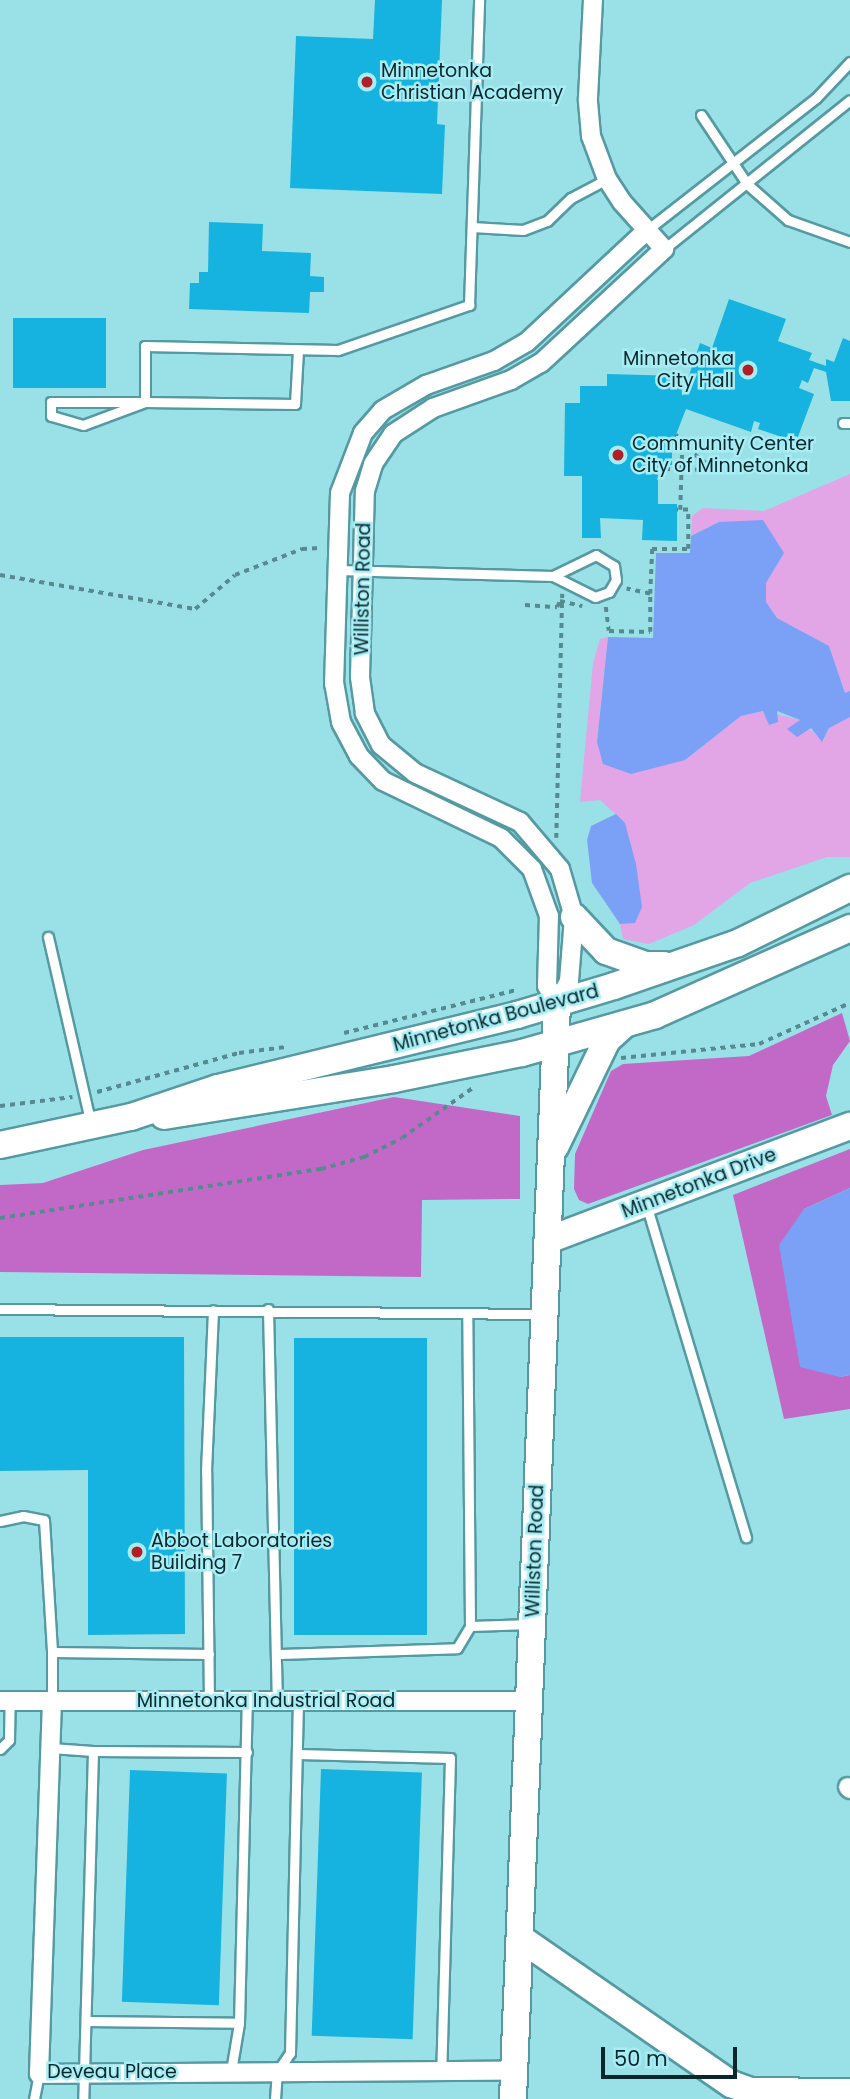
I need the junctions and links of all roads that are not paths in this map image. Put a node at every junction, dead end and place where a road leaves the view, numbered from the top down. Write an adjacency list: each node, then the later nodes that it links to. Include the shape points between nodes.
1 (479, 0): 9 (lane)
2 (593, 0): 7 (street, via 588,98 591,136)
3 (850, 62): 6 (lane, via 816,98)
4 (850, 100): 8 (lane)
5 (701, 115): 6 (lane)
6 (733, 164): 8 (lane); 10 (lane)
7 (607, 179): 9 (lane, via 571,198 547,221 523,230); 10 (street)
8 (747, 184): 11 (lane, via 788,220); 12 (lane)
9 (472, 228): 13 (lane, via 469,305 338,350)
10 (647, 230): 12 (street); 15 (street, Williston Road, via 527,342 494,361 426,385 383,410 363,433 348,462 340,492)
11 (850, 242)
12 (664, 249): 16 (street, Williston Road, via 541,363 511,380 433,408 393,434 373,464 365,491)
13 (298, 351): 14 (lane, via 295,404); 14 (lane, via 145,346)
14 (145, 402): 14 (lane, via 51,402 51,416 83,425)
15 (338, 570): 16 (lane); 23 (street, Williston Road, via 334,684 341,722 359,756 383,781 501,838 532,869 549,916 547,986)
16 (363, 570): 17 (lane); 19 (street, Williston Road, via 360,677 365,713 381,744 415,773 520,822 560,869)
17 (553, 576): 17 (lane, via 588,596 602,596 613,587 616,573 609,561 596,555)
18 (850, 888): 22 (main road, Minnetonka Boulevard, via 759,933)
19 (574, 917): 22 (main road, via 606,951 623,959); 23 (street, Williston Road, via 569,981)
20 (850, 928): 24 (main road, Minnetonka Boulevard, via 710,993)
21 (48, 937): 27 (lane)
22 (676, 965): 23 (main road, Minnetonka Boulevard)
23 (557, 1003): 25 (main road, Williston Road); 26 (main road, Minnetonka Boulevard, via 218,1088)
24 (625, 1024): 25 (main road, Minnetonka Boulevard); 30 (main road, via 607,1040)
25 (554, 1044): 26 (main road, Minnetonka Boulevard, via 481,1063 202,1113); 30 (main road, Williston Road)
26 (131, 1117): 27 (main road, Minnetonka Boulevard)
27 (91, 1125): 29 (main road, Minnetonka Boulevard)
28 (850, 1126): 31 (main road, Minnetonka Drive)
29 (0, 1145)
30 (551, 1155): 32 (main road, Williston Road)
31 (646, 1203): 32 (main road, Minnetonka Drive); 39 (lane)
32 (548, 1240): 37 (main road, Williston Road)
33 (0, 1309): 35 (lane)
34 (268, 1309): 35 (lane); 36 (lane); 44 (lane, via 274,1648)
35 (213, 1310): 43 (lane, via 206,1471)
36 (467, 1313): 37 (lane); 41 (lane)
37 (544, 1314): 40 (main road, Williston Road)
38 (0, 1521): 42 (lane, via 23,1516 44,1520)
39 (746, 1537)
40 (533, 1624): 41 (lane); 51 (main road, Williston Road)
41 (470, 1626): 44 (lane, via 457,1648)
42 (56, 1654): 43 (lane); 46 (lane)
43 (209, 1654): 47 (lane)
44 (279, 1654): 49 (lane)
45 (5, 1701): 46 (street, Minnetonka Industrial Road); 53 (lane, via 9,1740)
46 (52, 1701): 47 (street, Minnetonka Industrial Road); 52 (street, Deveau Place)
47 (209, 1701): 48 (street, Minnetonka Industrial Road)
48 (247, 1701): 49 (street, Minnetonka Industrial Road); 55 (lane)
49 (277, 1701): 50 (street, Minnetonka Industrial Road)
50 (298, 1701): 51 (street, Minnetonka Industrial Road); 56 (lane)
51 (531, 1701): 57 (main road, Williston Road)
52 (51, 1748): 54 (lane); 65 (street, Deveau Place)
53 (0, 1749)
54 (93, 1751): 55 (lane); 58 (lane)
55 (247, 1752): 59 (lane)
56 (298, 1754): 62 (lane, via 290,2053); 63 (lane, via 450,1758)
57 (520, 1938): 61 (main road, Williston Road); 66 (main road, via 731,2084 750,2091)
58 (86, 2021): 59 (lane); 64 (lane)
59 (239, 2023): 60 (lane)
60 (231, 2071): 62 (street, Deveau Place); 64 (street, Deveau Place)
61 (514, 2071): 63 (street, Deveau Place); 70 (main road, Williston Road)
62 (276, 2072): 63 (street, Deveau Place); 69 (lane)
63 (441, 2072)
64 (84, 2073): 65 (street, Deveau Place); 68 (lane)
65 (39, 2074): 67 (lane)
66 (850, 2092)
67 (32, 2097)
68 (83, 2099)
69 (275, 2099)
70 (513, 2099)

